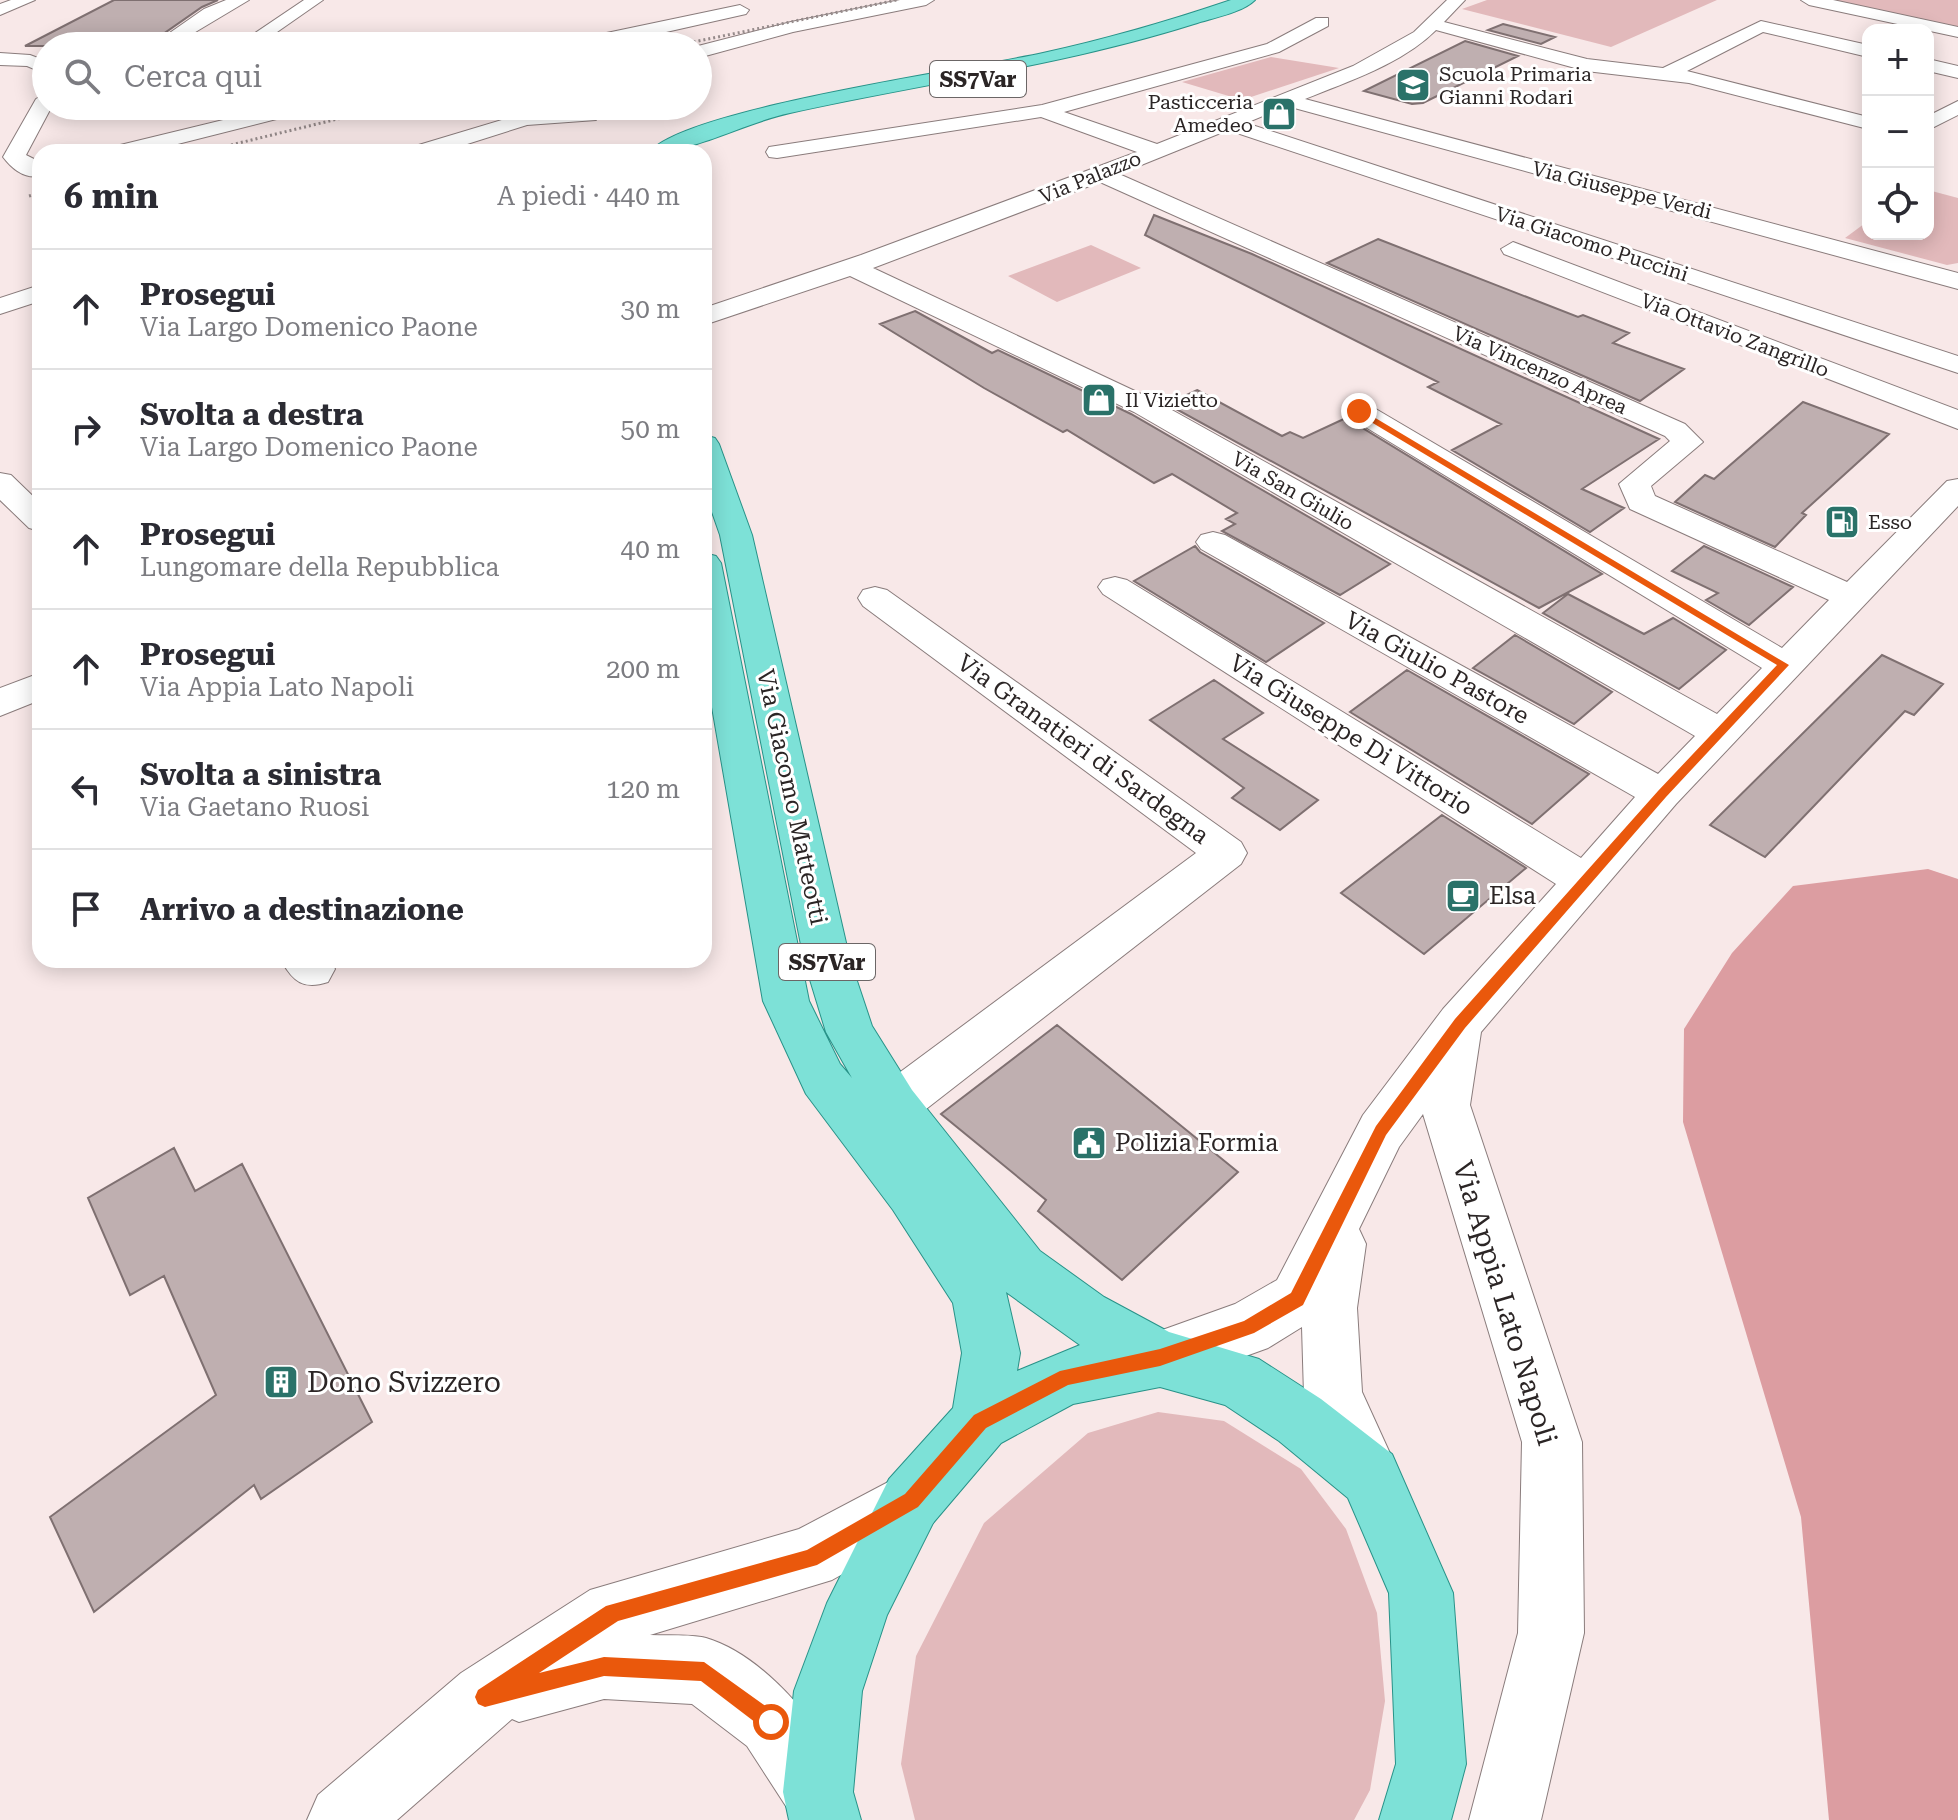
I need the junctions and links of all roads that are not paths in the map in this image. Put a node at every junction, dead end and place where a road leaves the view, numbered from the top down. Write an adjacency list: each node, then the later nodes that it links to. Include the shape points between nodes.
1 (27, 0): 10 (street)
2 (241, 0): 14 (street)
3 (315, 0): 15 (street)
4 (926, 0): 19 (street)
5 (1247, 0): 45 (main road, SS7Var, via 1100,46 736,121)
6 (1268, 0): 46 (main road, SS7Var, via 1097,53 804,112)
7 (1457, 0): 13 (street, Via Palazzo)
8 (1809, 0): 18 (street)
9 (751, 8): 17 (street)
10 (0, 10)
11 (614, 14): 16 (street)
12 (1322, 22): 20 (street)
13 (1432, 24): 27 (street, Via Palazzo); 29 (street, via 1586,65)
14 (181, 32)
15 (266, 32)
16 (603, 32)
17 (648, 32)
18 (1958, 32)
19 (712, 48)
20 (1273, 48): 22 (street); 32 (street)
21 (1862, 50): 29 (street, via 1761,26)
22 (1304, 54)
23 (0, 59): 25 (street)
24 (1335, 60): 27 (street)
25 (32, 62)
26 (1934, 66): 28 (street)
27 (1366, 67): 30 (street, Via Palazzo)
28 (1958, 72)
29 (1666, 74): 39 (street)
30 (1286, 100): 40 (street, Via Palazzo); 53 (street, Via Giuseppe Verdi)
31 (1958, 107): 38 (street)
32 (1043, 111): 47 (street); 48 (street)
33 (34, 120): 49 (street, via 14,157)
34 (249, 120): 43 (street)
35 (507, 120): 41 (street)
36 (519, 120): 41 (street)
37 (588, 120): 42 (street)
38 (1934, 121)
39 (1862, 122)
40 (1226, 123): 47 (street, Via Palazzo); 57 (street, Via Giacomo Puccini)
41 (499, 125): 44 (street)
42 (584, 138)
43 (152, 144)
44 (443, 144)
45 (680, 144)
46 (707, 144)
47 (1156, 151): 50 (street, Via Palazzo)
48 (777, 152)
49 (32, 171)
50 (1099, 173): 52 (street, Via Palazzo); 66 (street, Via Vincenzo Aprea, via 1675,430 1688,442 1635,484 1641,502)
51 (1513, 249): 59 (street, Via Ottavio Zangrillo)
52 (855, 269): 56 (street, Via Palazzo); 72 (street, Via San Giulio, via 1144,406)
53 (1958, 281)
54 (32, 296): 55 (street)
55 (0, 306)
56 (712, 314)
57 (1958, 365)
58 (1359, 411): 69 (street)
59 (1958, 420)
60 (712, 467): 76 (main road, Via Giacomo Matteotti / SS7Var, via 736,535 827,960 850,1032)
61 (0, 482): 63 (street)
62 (1958, 488): 66 (street)
63 (32, 513)
64 (1213, 542): 73 (street, Via Giulio Pastore)
65 (1115, 587): 74 (street, Via Giuseppe Di Vittorio)
66 (1851, 597): 69 (street)
67 (875, 598): 76 (street, Via Granatieri di Sardegna, via 1226,853)
68 (712, 606): 79 (main road, Via Giacomo Matteotti / SS7Var, via 786,1001 823,1079 912,1193 979,1294 991,1353)
69 (1784, 665): 72 (street)
70 (32, 689): 71 (street)
71 (0, 703)
72 (1720, 733): 73 (street)
73 (1662, 794): 74 (street)
74 (1586, 882): 75 (street)
75 (1460, 1023): 77 (street, via 1381,1131); 86 (street, Via Appia Lato Napoli, via 1445,1105 1552,1442 1551,1633)
76 (894, 1105): 78 (main road, Via Giacomo Matteotti / SS7Var, via 1021,1270 1084,1317)
77 (1344, 1210): 78 (street, via 1297,1299 1248,1328); 80 (street, via 1329,1308 1333,1395)
78 (1160, 1358): 79 (main road, via 1066,1377); 80 (main road, via 1238,1380 1300,1420)
79 (980, 1422): 81 (main road)
80 (1370, 1476): 85 (main road, via 1421,1593 1431,1764)
81 (911, 1501): 82 (street, via 810,1558 613,1613); 83 (main road, via 859,1603 828,1691)
82 (485, 1697): 83 (street, via 604,1666 704,1671 771,1722); 84 (street)
83 (821, 1806)
84 (343, 1820)
85 (1415, 1820)
86 (1505, 1820)

